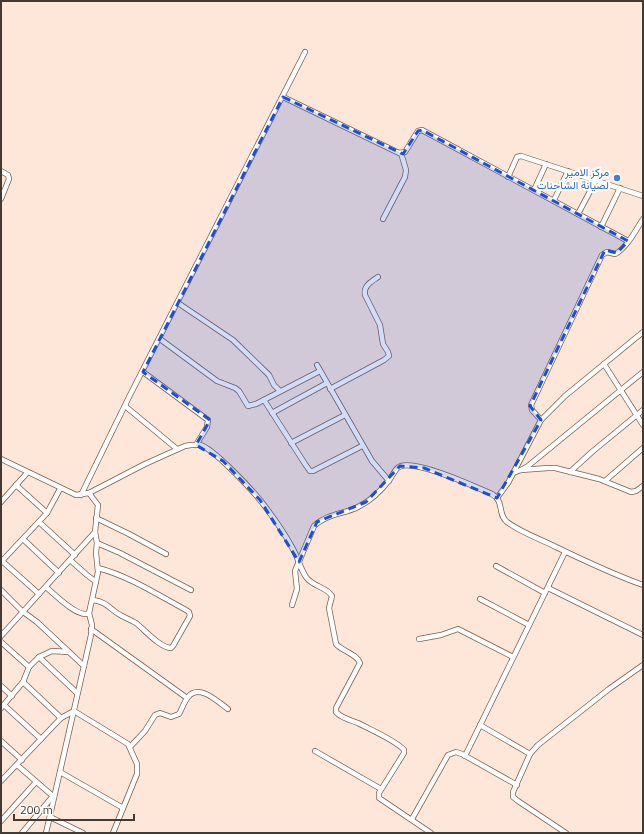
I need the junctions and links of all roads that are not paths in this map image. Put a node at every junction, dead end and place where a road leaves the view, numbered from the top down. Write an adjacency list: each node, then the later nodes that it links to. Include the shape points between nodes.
1 (305, 52): 2 (street)
2 (283, 97): 3 (street); 20 (street)
3 (401, 153): 7 (street, via 405,152 418,131 422,130); 15 (street, via 406,170 405,177)
4 (546, 164): 6 (street); 7 (street, via 518,156); 10 (street)
5 (1, 171): 12 (street, via 10,179)
6 (568, 171): 8 (street); 13 (street)
7 (508, 177): 10 (street)
8 (596, 180): 9 (street); 14 (street)
9 (620, 188): 11 (street); 17 (street)
10 (534, 190): 13 (street)
11 (643, 196)
12 (1, 199)
13 (554, 200): 14 (street)
14 (578, 214): 17 (street)
15 (384, 219)
16 (643, 220): 18 (street)
17 (601, 227): 18 (street)
18 (628, 241): 40 (street, via 617,253 607,252 602,255 531,405)
19 (378, 277): 30 (street, via 365,286 364,291 380,325 383,344 389,356)
20 (178, 303): 22 (street); 29 (street, via 233,340 270,376)
21 (643, 332): 23 (street)
22 (160, 339): 26 (street); 34 (street, via 217,381 236,388 248,406)
23 (604, 364): 31 (street); 40 (street)
24 (317, 365): 25 (street)
25 (320, 371): 28 (street); 32 (street)
26 (143, 372): 35 (street); 43 (street, via 208,420 207,427)
27 (643, 372): 31 (street)
28 (327, 383): 30 (street); 37 (street)
29 (274, 385): 32 (street); 33 (street)
30 (330, 389): 38 (street)
31 (620, 390): 39 (street); 48 (street)
32 (280, 391): 33 (street)
33 (273, 395): 34 (street)
34 (264, 400): 37 (street)
35 (125, 406): 46 (street); 58 (street)
36 (643, 410): 39 (street)
37 (272, 413): 42 (street)
38 (344, 415): 42 (street); 44 (street)
39 (637, 416): 41 (street); 49 (street)
40 (541, 420): 51 (street)
41 (643, 425)
42 (291, 443): 44 (street, via 310,471)
43 (196, 445): 46 (street); 72 (street, via 210,450 223,461 260,500 293,548)
44 (362, 446): 52 (street)
45 (643, 448): 53 (street)
46 (177, 449): 57 (street)
47 (1, 460): 50 (street)
48 (521, 470): 49 (street, via 548,468); 51 (street)
49 (570, 472): 53 (street)
50 (27, 473): 54 (street); 56 (street)
51 (514, 473): 59 (street)
52 (388, 481): 59 (street, via 399,467 424,468 454,478); 72 (street, via 381,490 357,508 318,522 308,537)
53 (605, 481): 55 (street, via 631,492)
54 (16, 485): 60 (street); 61 (street)
55 (643, 486)
56 (60, 489): 58 (street, via 76,496); 61 (street)
57 (89, 493): 58 (street); 62 (street, via 98,505)
58 (81, 495)
59 (497, 498): 67 (street, via 506,521 524,533)
60 (1, 502)
61 (47, 513): 63 (street)
62 (96, 518): 64 (street); 68 (street)
63 (39, 522): 65 (street); 69 (street)
64 (95, 532): 66 (street); 69 (street)
65 (23, 539): 71 (street); 75 (street)
66 (97, 543): 74 (street); 80 (street)
67 (565, 552): 77 (street); 81 (street)
68 (166, 554)
69 (75, 555): 70 (street)
70 (70, 560): 75 (street); 76 (street)
71 (2, 562): 82 (street)
72 (299, 562): 85 (street, via 295,571 297,589); 122 (street, via 306,577 332,596 329,608 336,644 357,658 360,663 336,712 404,750)
73 (496, 566): 81 (street)
74 (98, 568): 76 (street); 84 (street, via 108,570 141,586 186,610 190,616 173,646 167,648 135,622 104,603)
75 (59, 573): 78 (street)
76 (96, 582): 84 (street)
77 (643, 586)
78 (46, 587): 82 (street); 87 (street, via 83,615)
79 (1, 590): 86 (street)
80 (191, 590)
81 (547, 590): 88 (street); 90 (street)
82 (39, 594): 86 (street)
83 (480, 599): 88 (street)
84 (93, 600): 87 (street)
85 (292, 605)
86 (22, 611): 91 (street); 94 (street)
87 (89, 613): 89 (street)
88 (529, 625): 96 (street)
89 (91, 629): 98 (street); 104 (street)
90 (643, 635)
91 (1, 636)
92 (419, 639): 96 (street, via 458,629)
93 (1, 642): 99 (street)
94 (69, 652): 95 (street, via 52,651); 98 (street)
95 (39, 657): 99 (street); 102 (street)
96 (513, 657): 109 (street)
97 (643, 665): 114 (street, via 538,744)
98 (84, 666): 102 (street)
99 (29, 667): 100 (street)
100 (23, 682): 103 (street); 108 (street)
101 (1, 686): 103 (street)
102 (78, 693): 107 (street)
103 (12, 696): 105 (street)
104 (187, 698): 106 (street, via 193,693 203,692); 112 (street, via 179,714 171,717 160,713 155,715)
105 (2, 706): 110 (street)
106 (228, 710)
107 (74, 711): 108 (street); 112 (street); 118 (street)
108 (61, 718): 110 (street)
109 (480, 726): 114 (street); 115 (street)
110 (41, 739): 116 (street)
111 (1, 741): 116 (street)
112 (130, 747): 124 (street, via 137,764 137,774)
113 (315, 750): 122 (street)
114 (530, 754): 121 (street)
115 (465, 756): 121 (street); 126 (street, via 456,752 448,755)
116 (22, 760): 117 (street)
117 (17, 765): 119 (street); 120 (street)
118 (60, 772): 123 (street); 124 (street)
119 (1, 780)
120 (36, 782): 123 (street); 127 (street)
121 (517, 785): 133 (street, via 513,797)
122 (381, 790): 126 (street, via 378,796 381,801)
123 (53, 797): 125 (street); 128 (street)
124 (123, 808): 131 (street)
125 (50, 817): 129 (street); 130 (street)
126 (412, 819): 132 (street)
127 (1, 820)
128 (23, 833)
129 (46, 833)
130 (82, 833)
131 (113, 833)
132 (431, 833)
133 (566, 833)

